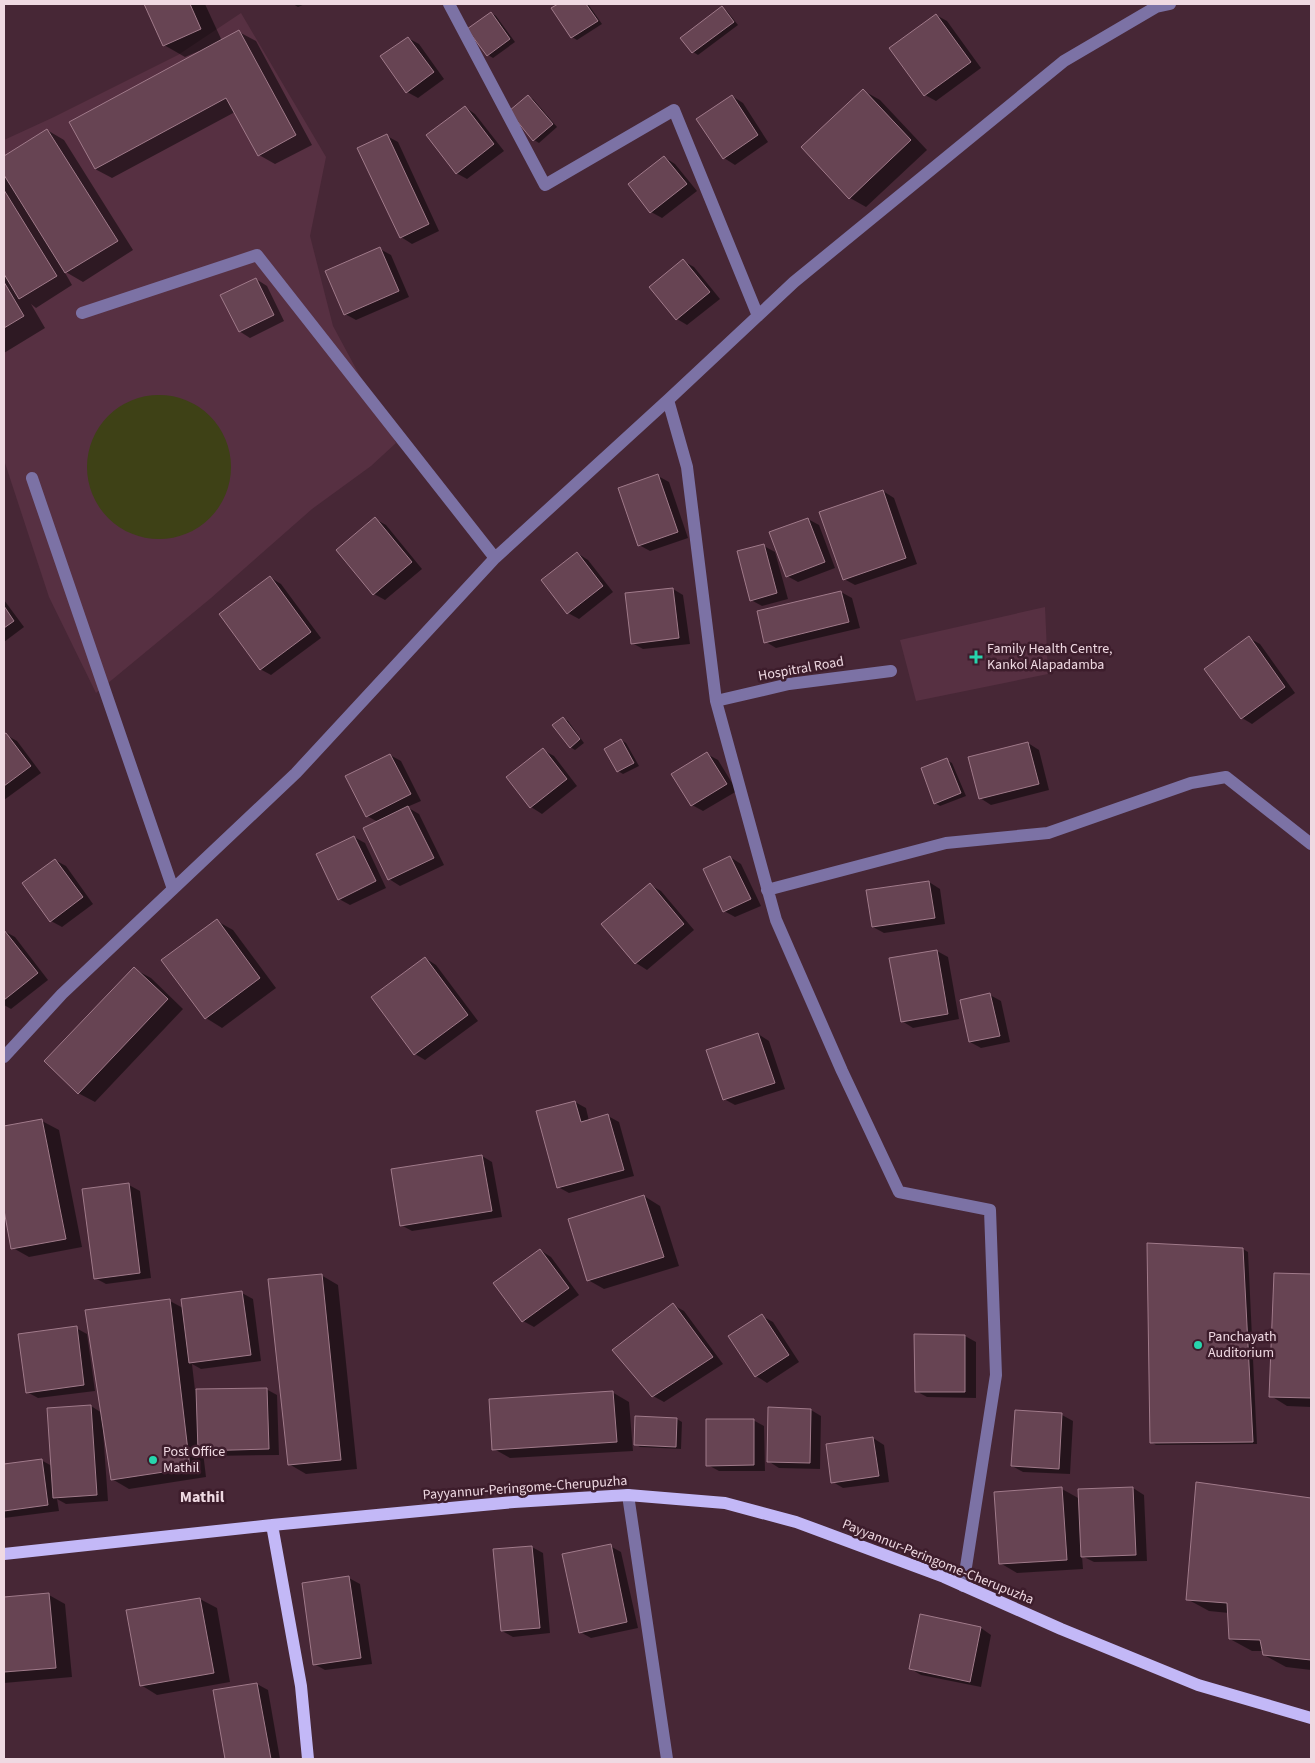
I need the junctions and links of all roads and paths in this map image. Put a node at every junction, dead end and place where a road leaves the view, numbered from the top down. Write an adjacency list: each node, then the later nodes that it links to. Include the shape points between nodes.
1 (449, 4): 4 (street, via 545,185 674,110)
2 (1170, 4): 4 (street, via 1156,7 1064,61 794,282)
3 (82, 313): 7 (street, via 257,255)
4 (758, 316): 5 (street)
5 (668, 400): 7 (street); 9 (street, via 687,467)
6 (32, 478): 11 (street)
7 (495, 558): 11 (street, via 296,773)
8 (891, 671): 9 (street, Hospitral Road, via 789,684)
9 (716, 701): 12 (street)
10 (1311, 844): 12 (street, via 1226,777 1190,784 1048,833 946,844)
11 (173, 889): 13 (street, via 62,994)
12 (767, 890): 17 (street, via 776,920 899,1192 990,1210 996,1375)
13 (4, 1057)
14 (628, 1496): 15 (main road, Payyannur-Peringome-Cherupuzha, via 514,1502); 17 (main road, Payyannur-Peringome-Cherupuzha, via 734,1505 796,1522); 20 (street)
15 (272, 1525): 16 (main road, Payyannur-Peringome-Cherupuzha); 19 (main road, via 301,1686)
16 (4, 1554)
17 (963, 1586): 18 (main road, Payyannur-Peringome-Cherupuzha, via 1198,1685)
18 (1311, 1718)
19 (308, 1759)
20 (667, 1759)

